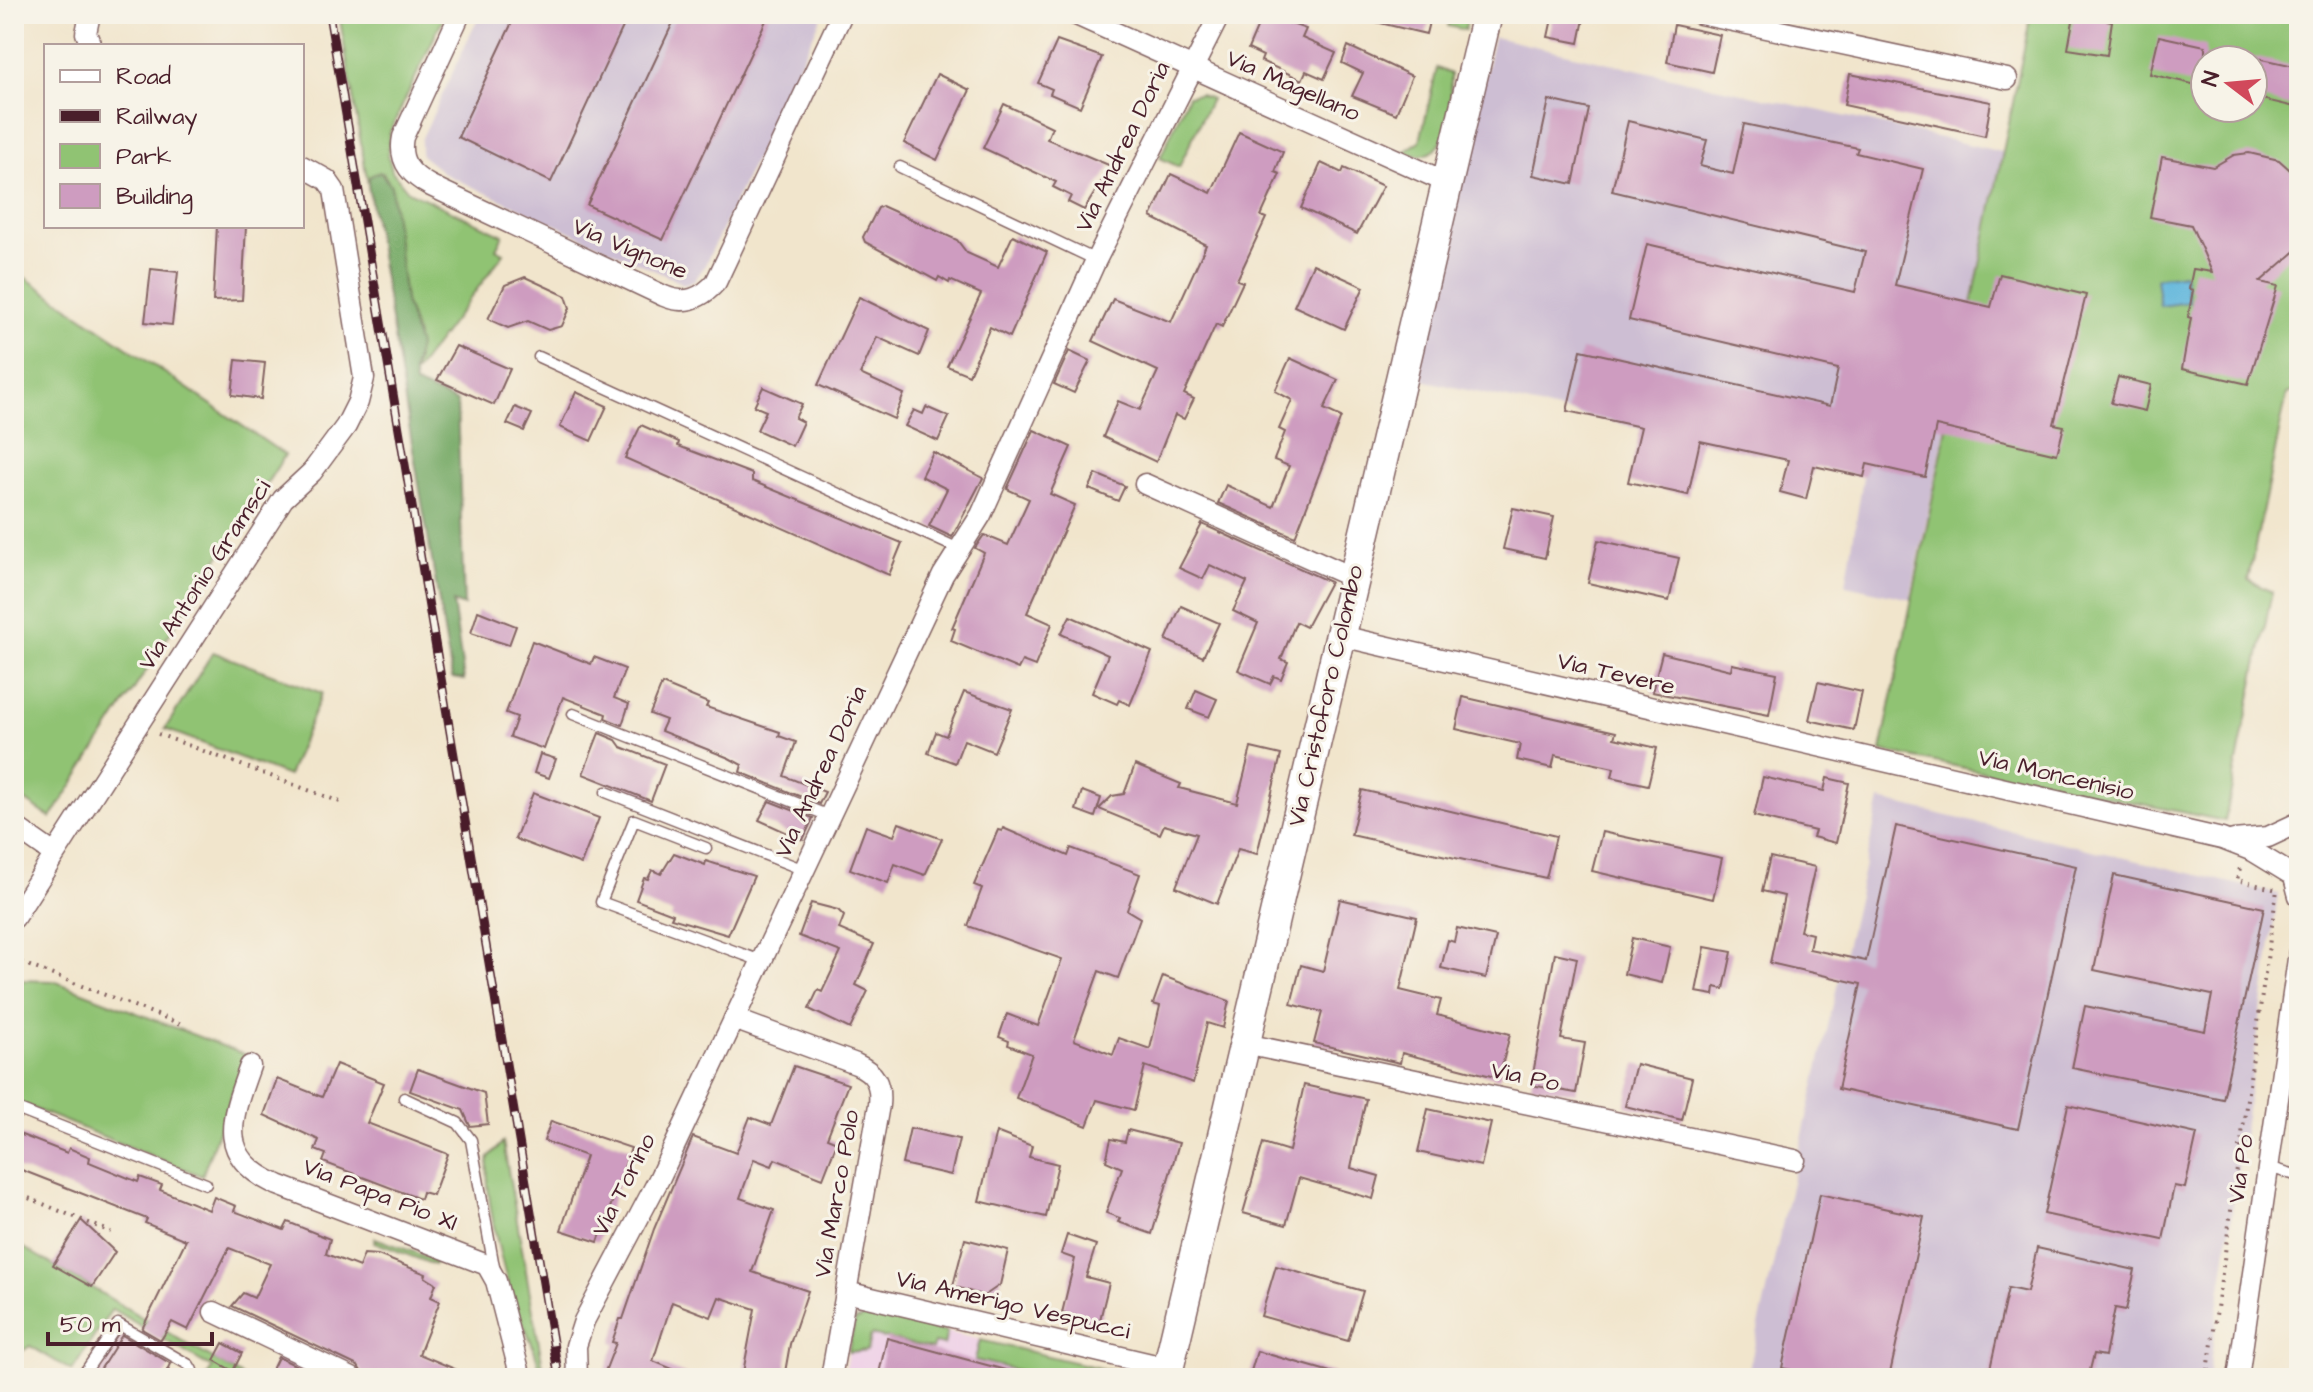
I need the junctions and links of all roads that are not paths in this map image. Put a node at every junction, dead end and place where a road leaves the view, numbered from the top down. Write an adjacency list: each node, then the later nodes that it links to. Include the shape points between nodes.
1 (90, 14): 8 (street, via 86,33)
2 (460, 14): 3 (street, Via Vignone, via 403,137 406,167 431,186 684,302 708,292 716,282)
3 (842, 14)
4 (1074, 14): 9 (street, Via Magellano)
5 (1220, 14): 9 (street, Via Andrea Doria)
6 (1487, 14): 13 (street, Via Cristoforo Colombo)
7 (1700, 14): 10 (street)
8 (90, 44)
9 (1191, 69): 13 (street, Via Magellano); 14 (street, Via Andrea Doria)
10 (2007, 79)
11 (304, 167): 28 (street, Via Antonio Gramsci, via 334,190 364,365 362,391 333,444 283,499)
12 (900, 167): 14 (lane, Via Andrea Doria)
13 (1448, 183): 18 (street, Via Cristoforo Colombo)
14 (1096, 260): 17 (street, Via Andrea Doria, via 981,515)
15 (539, 357): 17 (lane)
16 (1145, 484): 18 (street)
17 (959, 549): 23 (street, Via Andrea Doria)
18 (1354, 578): 19 (street, Via Cristoforo Colombo)
19 (1341, 636): 21 (street, Via Tevere); 35 (street, Via Cristoforo Colombo)
20 (573, 714): 23 (lane)
21 (1880, 762): 26 (street, Via Moncenisio)
22 (606, 792): 29 (lane)
23 (829, 816): 29 (street, Via Andrea Doria)
24 (2298, 823): 26 (street, Via Moncenisio, via 2268,837); 30 (street, via 2284,847)
25 (14, 826): 28 (street)
26 (2222, 839): 30 (street, Via Moncenisio, via 2244,847)
27 (706, 848): 33 (lane, via 634,820 601,902)
28 (54, 854): 31 (street, Via Antonio Gramsci)
29 (804, 870): 33 (street, Via Andrea Doria)
30 (2295, 884)
31 (14, 918)
32 (2298, 959): 40 (street, Via Po)
33 (761, 961): 34 (street, Via Andrea Doria)
34 (734, 1019): 44 (street, Via Marco Polo, via 856,1064 878,1083 879,1105); 51 (street, Via Torino, via 659,1179 584,1321 576,1346)
35 (1245, 1044): 39 (street, Via Po); 46 (street, Via Cristoforo Colombo)
36 (250, 1066): 43 (street, Via Papa Pio XI, via 231,1132 241,1158 254,1171 278,1185 479,1261)
37 (404, 1098): 43 (lane, via 458,1123 471,1140)
38 (14, 1108): 42 (lane)
39 (1795, 1160)
40 (2268, 1167): 41 (lane); 53 (street, Via Po)
41 (2299, 1176)
42 (206, 1184)
43 (496, 1281): 50 (street)
44 (846, 1292): 46 (street, Via Amerigo Vespucci); 52 (street, Via Marco Polo)
45 (214, 1312): 49 (street)
46 (1167, 1373)
47 (81, 1378): 48 (lane, via 118,1324 189,1365)
48 (189, 1378)
49 (352, 1378)
50 (521, 1378)
51 (577, 1378)
52 (831, 1378)
53 (2238, 1378)

